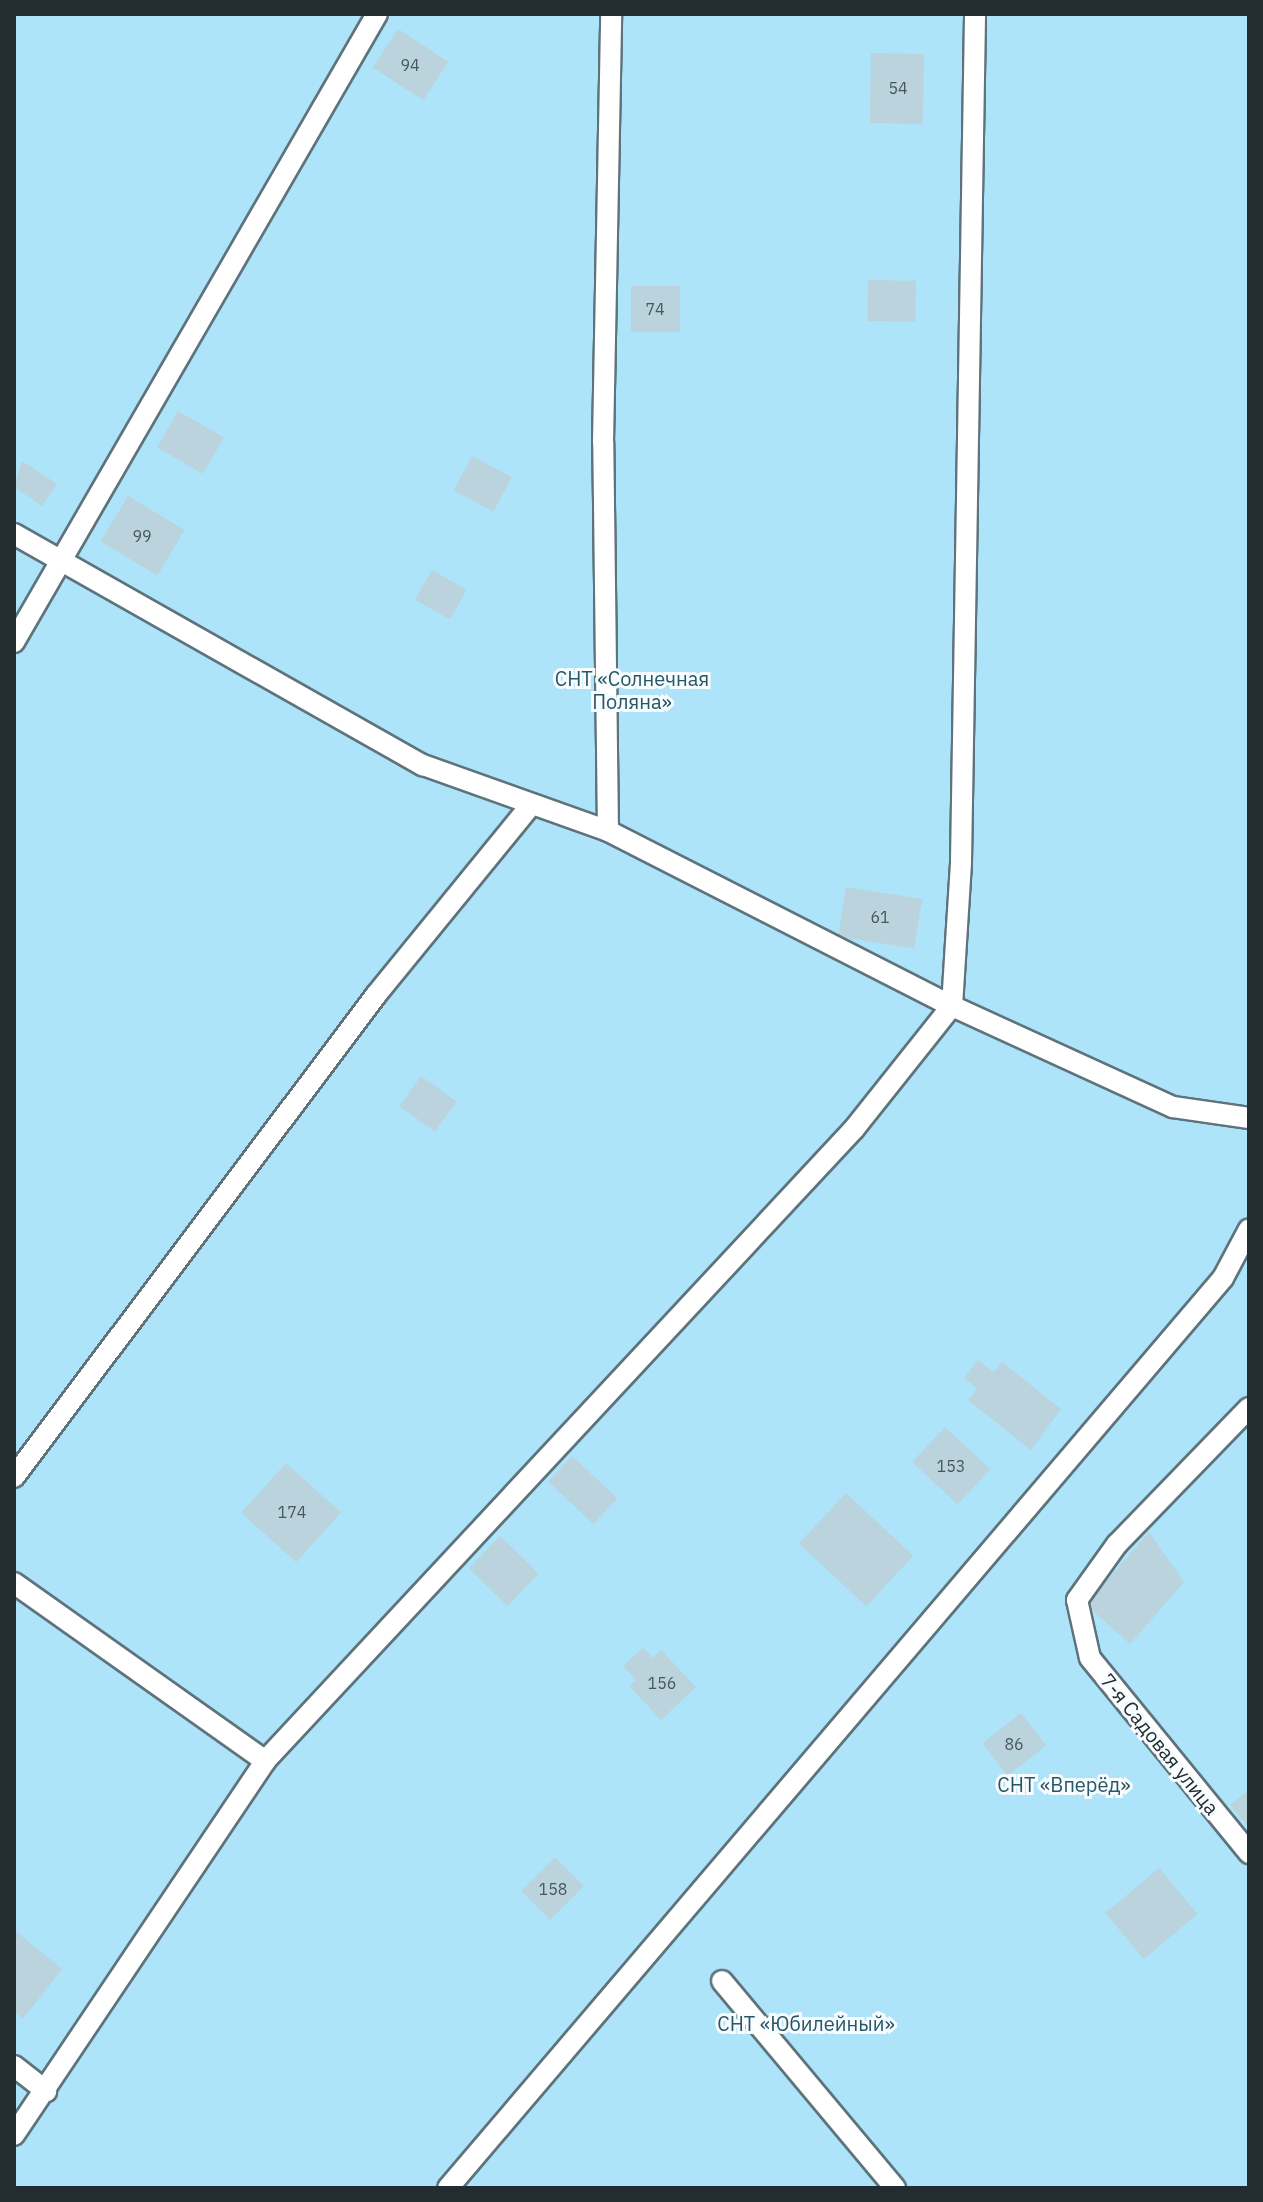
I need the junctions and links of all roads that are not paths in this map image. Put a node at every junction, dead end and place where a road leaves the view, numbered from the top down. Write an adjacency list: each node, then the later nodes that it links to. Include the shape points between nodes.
1 (377, 14): 5 (lane)
2 (611, 14): 8 (lane, via 603,442)
3 (975, 14): 9 (lane, via 961,861)
4 (14, 534): 5 (lane)
5 (64, 562): 6 (lane); 7 (lane, via 423,765)
6 (14, 642)
7 (530, 806): 8 (lane); 13 (lane, via 376,995)
8 (608, 831): 9 (lane)
9 (952, 1006): 10 (lane, via 1173,1107); 15 (lane, via 854,1129)
10 (1249, 1118)
11 (1249, 1229): 21 (lane, via 1223,1278)
12 (1249, 1408): 16 (lane, 7-я Садовая улица, via 1117,1544 1077,1600 1090,1658)
13 (14, 1477)
14 (14, 1583): 15 (lane)
15 (265, 1761): 19 (lane)
16 (1249, 1853)
17 (722, 1981): 22 (lane)
18 (14, 2066): 19 (lane)
19 (46, 2091): 20 (lane)
20 (14, 2135)
21 (448, 2188)
22 (895, 2188)

